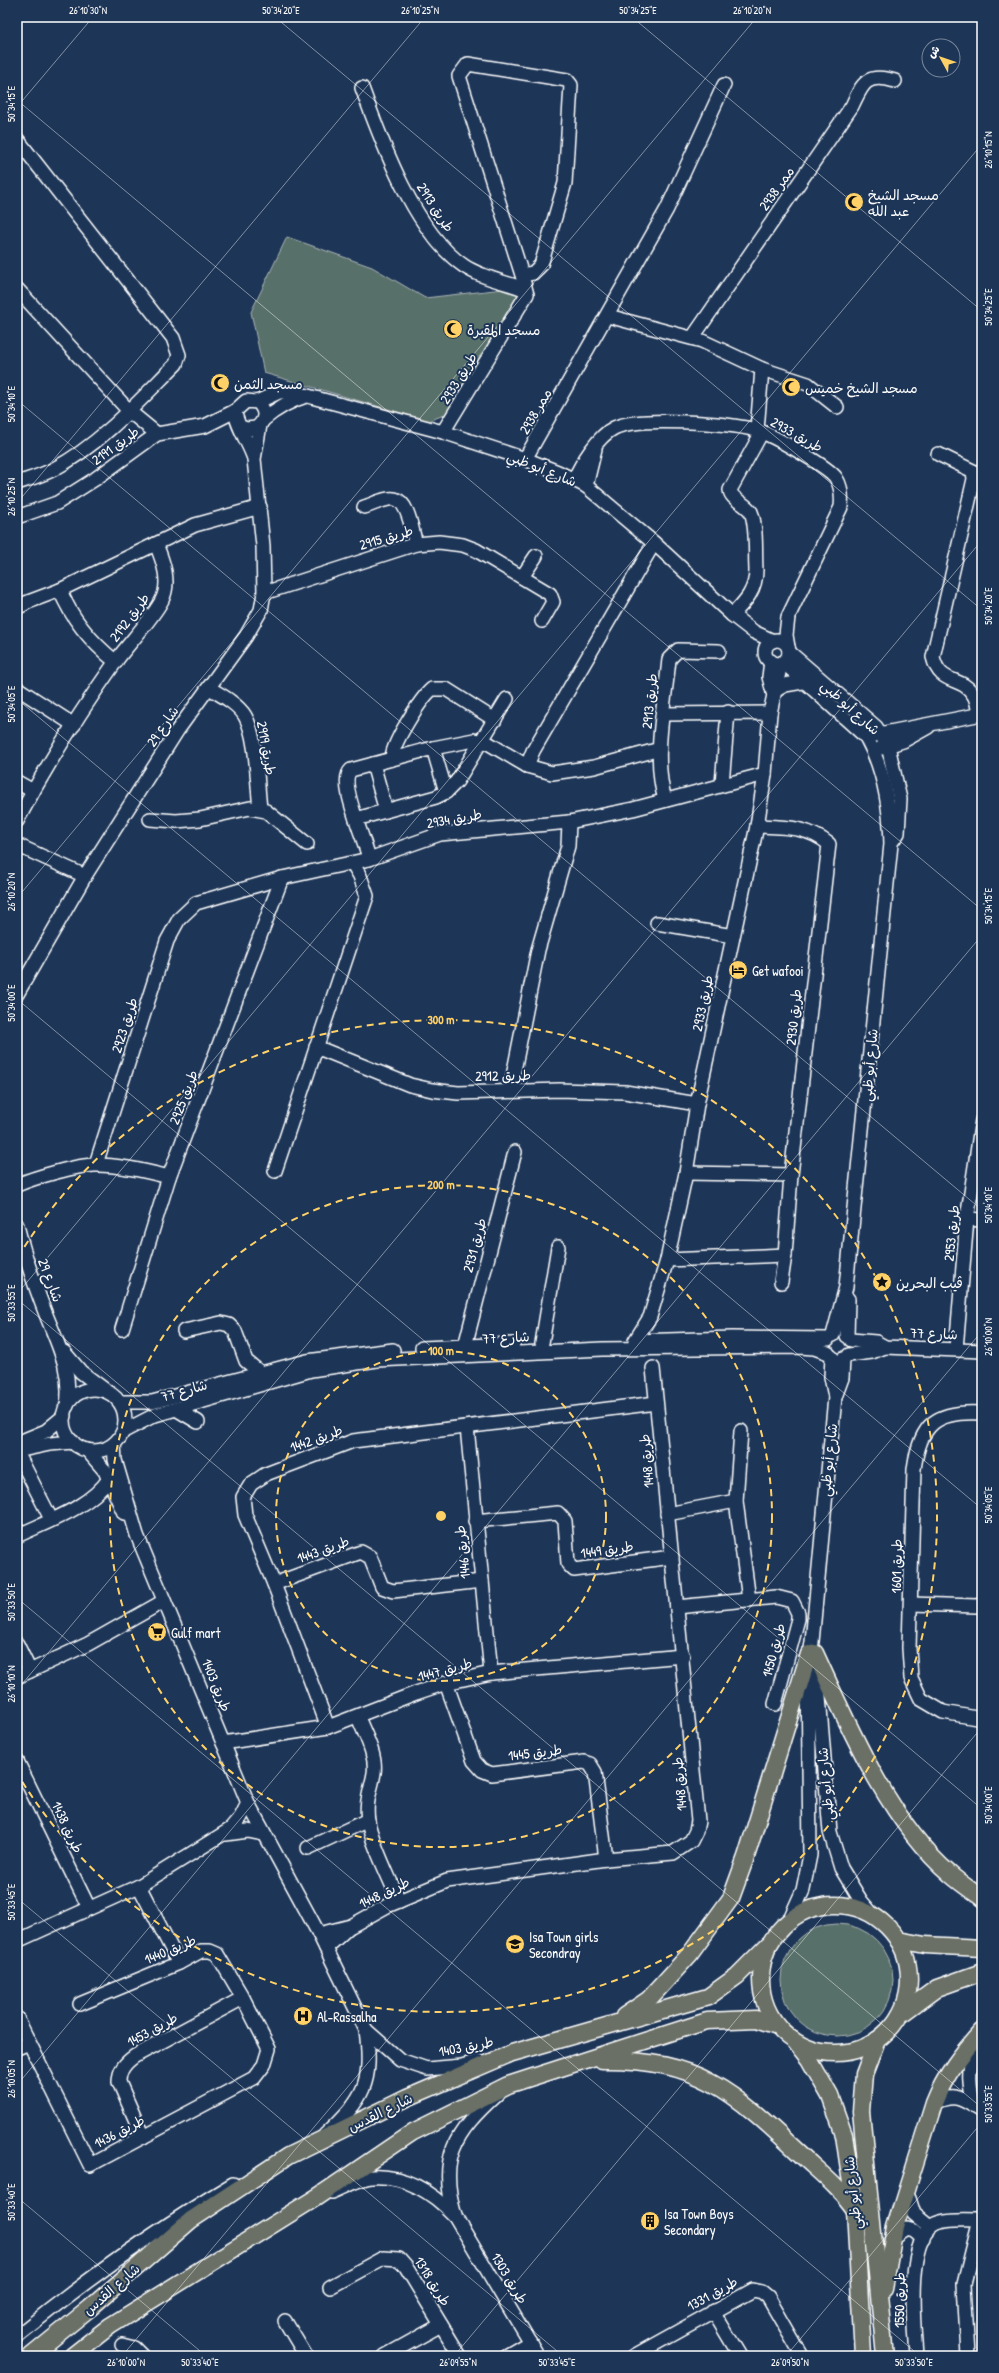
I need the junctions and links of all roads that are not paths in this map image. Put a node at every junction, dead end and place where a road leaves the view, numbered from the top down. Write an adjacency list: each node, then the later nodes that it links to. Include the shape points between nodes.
1 (895, 81): 9 (street, ممر 2938, via 869,79 863,84 852,106)
2 (724, 85): 8 (street, ممر 2938, via 667,209)
3 (362, 88): 7 (street, طريق 2913, via 407,194 437,240 451,256 466,267)
4 (17, 138): 14 (street, via 174,338 179,355 176,364)
5 (522, 275): 5 (street, via 459,76 468,64 567,80 571,85 565,183 561,201 541,265 533,273); 7 (street)
6 (17, 289): 14 (street)
7 (526, 295): 20 (street, طريق 2933)
8 (608, 316): 9 (street); 25 (street, ممر 2938)
9 (693, 337): 10 (street)
10 (762, 369): 13 (street, via 808,384); 19 (street)
11 (306, 396): 12 (street, شارع أبو ظبي, via 293,392 279,392); 16 (street, via 281,406); 20 (street, شارع أبو ظبي)
12 (257, 402): 15 (street, via 246,401); 16 (street, via 264,412)
13 (837, 407)
14 (129, 411): 21 (street); 27 (street, via 78,455 52,471)
15 (235, 411): 17 (street, طريق 2191); 18 (street)
16 (262, 422): 18 (street, via 251,429); 24 (street, شارع 29)
17 (205, 426): 18 (street); 21 (street, طريق 2191)
18 (240, 426): 24 (street, شارع 29)
19 (760, 431): 22 (street, طريق 2933, via 696,422 632,424 614,428 600,439); 40 (street, via 730,490 732,496 744,504 751,513 756,570 756,579 750,596); 43 (street, طريق 2933, via 829,471 836,478 842,497 838,517 788,617 779,627)
20 (443, 432): 25 (street, شارع أبو ظبي)
21 (157, 434): 31 (street, طريق 2191, via 57,503)
22 (596, 447): 26 (street, طريق 2933, via 580,467); 28 (street, طريق 2933)
23 (938, 454): 53 (street, via 973,471 974,479 933,657 936,669 974,694)
24 (254, 459): 29 (street, شارع 29)
25 (525, 460): 26 (street, شارع أبو ظبي)
26 (574, 480): 28 (street, شارع أبو ظبي)
27 (17, 483)
28 (586, 486): 32 (street, شارع أبو ظبي)
29 (260, 507): 33 (street, via 195,525); 38 (street, شارع 29)
30 (364, 507): 34 (street, via 390,499 400,502)
31 (17, 517)
32 (654, 543): 40 (street, شارع أبو ظبي); 66 (street, via 533,751)
33 (156, 544): 37 (street); 44 (street, طريق 2192, via 166,583 162,600)
34 (416, 544): 36 (street, طريق 2915, via 439,542 463,545); 38 (street, طريق 2915)
35 (536, 556): 36 (street)
36 (522, 577): 41 (street, طريق 2915, via 553,597 553,602)
37 (60, 590): 39 (street); 44 (street, طريق 2192, via 74,619)
38 (264, 593): 47 (street, شارع 29, via 261,610 246,636)
39 (17, 608)
40 (732, 615): 43 (street, شارع أبو ظبي)
41 (542, 621)
42 (719, 652): 52 (street, طريق 2913, via 682,649 671,655)
43 (778, 652): 45 (street, شارع أبو ظبي); 48 (street, طريق 2933, via 769,677)
44 (116, 662): 55 (street, طريق 2192)
45 (810, 678): 48 (street); 57 (street, شارع أبو ظبي); 58 (street, شارع أبو ظبي)
46 (17, 688): 55 (street)
47 (209, 688): 73 (street, طريق 2919, via 238,708 245,716 252,736); 85 (street, شارع 29, via 177,730)
48 (773, 692): 51 (street, طريق 2933)
49 (507, 700): 54 (street)
50 (728, 712): 51 (street); 52 (street); 69 (street)
51 (770, 713): 67 (street, طريق 2933)
52 (664, 714): 62 (street, طريق 2913)
53 (981, 715): 56 (street)
54 (495, 720): 59 (street); 64 (street, via 446,689 432,689 398,740)
55 (74, 725): 70 (street, طريق 2192)
56 (930, 726): 57 (street); 60 (street, via 910,738)
57 (881, 733): 58 (street); 60 (street, شارع أبو ظبي)
58 (866, 737): 63 (street, شارع أبو ظبي)
59 (482, 742): 61 (street, via 466,741); 66 (street); 71 (street, via 457,781)
60 (888, 746): 63 (street); 81 (street, شارع أبو ظبي, via 900,799 898,832)
61 (433, 748): 64 (street); 71 (street)
62 (660, 750): 66 (street, via 594,767 552,773); 72 (street, طريق 2913, via 659,770)
63 (873, 750): 81 (street, شارع أبو ظبي, via 884,786)
64 (392, 759): 65 (street)
65 (373, 764): 74 (street); 76 (street, via 354,769 346,776)
66 (527, 766)
67 (765, 774): 69 (street, طريق 2934); 79 (street, طريق 2933)
68 (17, 782): 70 (street)
69 (722, 784): 72 (street, طريق 2934)
70 (33, 791): 77 (street, طريق 2192)
71 (446, 792): 74 (street)
72 (665, 800): 78 (street, طريق 2934)
73 (260, 808): 75 (street, via 188,820); 80 (street)
74 (386, 811): 76 (street)
75 (150, 818)
76 (356, 819): 83 (street)
77 (17, 821)
78 (569, 822): 83 (street, طريق 2934, via 440,834); 93 (street, via 568,846 538,950)
79 (757, 826): 89 (street, طريق 2933); 100 (street, طريق 2930, via 799,828 818,835 829,844)
80 (307, 844)
81 (891, 844): 110 (street, شارع أبو ظبي)
82 (17, 845): 85 (street)
83 (369, 859): 84 (street, طريق 2934)
84 (353, 864): 86 (street, طريق 2934); 92 (street, via 367,896)
85 (85, 876): 90 (street, شارع 29, via 62,920)
86 (282, 878): 87 (street, طريق 2934); 101 (street, طريق 2925)
87 (196, 903): 97 (street, طريق 2923, via 179,919 168,941)
88 (657, 923): 89 (street)
89 (733, 936): 94 (street, طريق 2933)
90 (21, 977): 91 (street, شارع 29)
91 (17, 994)
92 (316, 1047): 93 (street, طريق 2912, via 410,1085 458,1092); 98 (street)
93 (510, 1091): 94 (street, طريق 2912, via 633,1093)
94 (697, 1104): 99 (street, طريق 2933)
95 (982, 1120): 103 (street, طريق 2953)
96 (515, 1152): 120 (street, طريق 2931)
97 (96, 1164): 101 (street, via 140,1169); 102 (street)
98 (275, 1170)
99 (686, 1173): 100 (street); 108 (street, طريق 2933)
100 (791, 1175): 107 (street, طريق 2930)
101 (169, 1177): 112 (street, طريق 2925)
102 (17, 1184)
103 (967, 1219): 104 (street); 122 (street, طريق 2953)
104 (982, 1220)
105 (17, 1225): 119 (street, شارع 29, via 24,1257)
106 (558, 1247): 116 (street)
107 (785, 1255): 108 (street); 109 (street, طريق 2930)
108 (667, 1260): 111 (street, طريق 2933)
109 (781, 1282)
110 (846, 1287): 114 (street, شارع أبو ظبي); 115 (street, شارع أبو ظبي)
111 (650, 1317): 117 (street, via 652,1329); 118 (street, طريق 2933)
112 (122, 1329)
113 (184, 1331): 125 (street, via 221,1323 229,1324 235,1331)
114 (831, 1337): 115 (street, via 840,1333); 117 (street, شارع 77, via 732,1338); 124 (street, via 826,1346)
115 (849, 1338): 121 (street, شارع 77, via 876,1342); 124 (street, via 852,1348)
116 (542, 1343): 118 (street, شارع 77); 120 (street, شارع 77)
117 (661, 1344): 118 (street, شارع 77); 124 (street, شارع 77, via 800,1347 814,1348); 126 (street)
118 (638, 1345): 126 (street, طريق 1448); 132 (street, شارع 77, via 412,1357 350,1363 311,1370)
119 (60, 1346): 129 (street, شارع 29, via 81,1372); 133 (street, شارع 29, via 68,1375)
120 (465, 1346): 127 (street, شارع 77, via 341,1355)
121 (885, 1347): 122 (street, شارع 77); 124 (street, شارع 77, via 872,1352)
122 (956, 1349): 123 (street, شارع 77)
123 (982, 1351)
124 (838, 1356): 162 (street, شارع أبو ظبي, via 831,1377 835,1397)
125 (246, 1361): 127 (street); 128 (street)
126 (653, 1368): 131 (street, طريق 1448)
127 (261, 1373): 128 (street, شارع 77)
128 (237, 1379): 130 (street, شارع 77, via 152,1402)
129 (108, 1392): 130 (street); 133 (street, via 98,1389 84,1391 72,1398)
130 (120, 1402): 137 (street, via 125,1416)
131 (656, 1403): 136 (street, طريق 1442); 148 (street, طريق 1448)
132 (176, 1409): 135 (street); 137 (street, شارع 77, via 147,1418)
133 (65, 1411): 139 (street, via 64,1426); 140 (street, via 46,1430)
134 (982, 1413): 158 (street, طريق 1601, via 943,1415 928,1428 917,1447 914,1469)
135 (198, 1422)
136 (467, 1427): 150 (street, طريق 1446); 155 (street, طريق 1442, via 353,1441 266,1474 251,1484 243,1497 245,1515)
137 (124, 1431): 141 (street)
138 (741, 1431): 147 (street)
139 (73, 1442): 142 (street); 143 (street, via 50,1444)
140 (17, 1443)
141 (114, 1444): 142 (street, via 101,1450); 151 (street, طريق 1403, via 117,1467)
142 (87, 1450): 144 (street, طريق 1403)
143 (17, 1452): 149 (street)
144 (109, 1479): 145 (street, طريق 1403); 146 (street)
145 (118, 1500): 146 (street); 151 (street, طريق 1403)
146 (88, 1501): 149 (street)
147 (736, 1501): 148 (street); 156 (street)
148 (667, 1514): 153 (street, طريق 1448)
149 (51, 1519): 152 (street)
150 (475, 1520): 153 (street, طريق 1449, via 558,1513 565,1521 568,1564 574,1570); 154 (street, طريق 1446)
151 (137, 1535): 157 (street, طريق 1403)
152 (17, 1536)
153 (672, 1557): 160 (street, طريق 1448)
154 (482, 1581): 155 (street, طريق 1443, via 385,1590 372,1560 367,1554 360,1552); 165 (street, طريق 1446)
155 (274, 1584): 171 (street, طريق 1442)
156 (749, 1600): 160 (street, طريق 1450); 168 (street, طريق 1450, via 784,1597 792,1601 798,1612)
157 (164, 1601): 164 (street, via 88,1644); 172 (street, طريق 1403)
158 (911, 1604): 159 (street); 170 (street, طريق 1601, via 911,1678 921,1699 944,1712)
159 (982, 1604)
160 (678, 1607): 163 (street, طريق 1448)
161 (17, 1644): 164 (street)
162 (812, 1650): 181 (main road, via 859,1745 895,1809 920,1842 950,1874); 184 (street, شارع أبو ظبي, via 830,1832 834,1850 847,1879); 185 (street, شارع أبو ظبي, via 808,1699 810,1856 803,1890); 199 (main road, via 731,1898 690,1954 649,1998)
163 (683, 1656): 165 (street, طريق 1447); 179 (street, طريق 1448, via 698,1821 696,1831 687,1844 673,1853)
164 (30, 1671): 166 (street)
165 (492, 1673): 167 (street, طريق 1447)
166 (17, 1677)
167 (446, 1683): 169 (street, طريق 1447); 179 (street, طريق 1445, via 474,1761 482,1770 492,1774 584,1762 593,1768)
168 (775, 1704)
169 (358, 1717): 171 (street, طريق 1447); 175 (street, via 372,1757 374,1772 369,1788)
170 (982, 1719)
171 (328, 1727): 172 (street, طريق 1447)
172 (223, 1743): 174 (street, طريق 1403)
173 (18, 1763): 183 (street, طريق 1438)
174 (248, 1803): 176 (street, via 241,1817); 177 (street, طريق 1403)
175 (368, 1820): 178 (street); 182 (street)
176 (225, 1834): 177 (street, via 240,1831); 180 (street)
177 (263, 1834): 187 (street, طريق 1403)
178 (308, 1848)
179 (606, 1859): 182 (street, طريق 1448, via 447,1881)
180 (139, 1886): 183 (street); 193 (street)
181 (982, 1898)
182 (399, 1901): 186 (street, طريق 1448)
183 (89, 1908): 189 (street)
184 (873, 1915): 185 (main road, شارع القدس, via 852,1907 830,1905 808,1910); 188 (main road, شارع القدس, via 887,1926)
185 (789, 1921): 190 (main road, شارع القدس)
186 (351, 1926): 187 (street, طريق 1448); 191 (street, طريق 1448)
187 (319, 1934): 191 (street, طريق 1403)
188 (898, 1940): 192 (main road, via 925,1945); 197 (main road, شارع القدس, via 906,1957 909,1977 907,1996)
189 (17, 1941)
190 (769, 1944): 199 (main road, شارع القدس, via 737,1976 708,1997); 200 (main road, via 760,1978 767,2012)
191 (326, 1948): 201 (street, طريق 1403)
192 (982, 1948)
193 (179, 1963): 195 (street, طريق 1440, via 201,1951 217,1954); 196 (street, طريق 1440)
194 (982, 1972): 197 (main road, via 937,1988)
195 (243, 1998): 206 (street, طريق 1440); 212 (street, طريق 1453, via 135,2056 125,2065 119,2075 119,2082)
196 (80, 2004)
197 (900, 2015): 203 (main road)
198 (17, 2018): 205 (street, طريق 1436)
199 (616, 2022): 207 (main road, شارع القدس)
200 (777, 2026): 204 (main road); 208 (main road, شارع القدس, via 756,2019 707,2021)
201 (366, 2030): 207 (street, طريق 1403, via 400,2060 427,2069 462,2066); 213 (street, طريق 1403, via 370,2056 366,2082 352,2109)
202 (982, 2033): 210 (main road, via 953,2066); 211 (street, via 969,2067 969,2086)
203 (877, 2040): 204 (main road, via 846,2053 828,2054); 225 (main road, شارع أبو ظبي, via 864,2074 861,2111)
204 (796, 2043): 217 (main road, شارع أبو ظبي, via 820,2077 838,2115 849,2158)
205 (23, 2046): 212 (street, طريق 1436, via 90,2164)
206 (269, 2049): 212 (street, طريق 1436, via 264,2065 254,2078)
207 (512, 2053): 213 (main road, شارع القدس, via 407,2098)
208 (573, 2065): 209 (main road, شارع القدس); 217 (main road, via 602,2060 631,2060 689,2072 716,2084 741,2100 763,2119 840,2192)
209 (508, 2085): 216 (main road, شارع القدس, via 413,2132); 218 (street, طريق 1303, via 478,2111 451,2151 448,2192)
210 (934, 2103): 211 (street, via 944,2098 956,2097); 215 (main road)
211 (978, 2108)
212 (143, 2137)
213 (318, 2142): 214 (main road, شارع القدس, via 288,2156)
214 (255, 2178): 228 (street, via 235,2182 172,2222 95,2275); 231 (main road, شارع القدس, via 191,2220 90,2308)
215 (906, 2189): 220 (street, via 914,2214); 221 (main road)
216 (317, 2197): 218 (street, طريق 1303, via 372,2177 404,2181 438,2199); 232 (main road, شارع القدس, via 110,2326)
217 (855, 2210): 242 (main road, شارع أبو ظبي)
218 (455, 2216): 229 (street, طريق 1303)
219 (981, 2220): 220 (street, via 942,2222); 245 (street, via 964,2284)
220 (930, 2227): 222 (street, طريق 1550)
221 (892, 2239): 222 (street, via 907,2229 914,2231); 225 (main road)
222 (923, 2239): 244 (street, طريق 1550, via 912,2287)
223 (330, 2287): 227 (street, طريق 1318, via 383,2258 394,2257 403,2262)
224 (713, 2311): 239 (street, طريق 1331); 240 (street); 241 (street, طريق 1331, via 748,2291 762,2292)
225 (881, 2313): 243 (main road, شارع أبو ظبي)
226 (285, 2321): 234 (street)
227 (441, 2325): 235 (street, طريق 1318); 236 (street, طريق 1318)
228 (20, 2333)
229 (530, 2342): 237 (street); 238 (street, طريق 1303)
230 (122, 2345): 233 (street, via 134,2348)
231 (30, 2356)
232 (72, 2356)
233 (142, 2356)
234 (306, 2356)
235 (385, 2356)
236 (460, 2356)
237 (506, 2356)
238 (538, 2356)
239 (634, 2356)
240 (740, 2356)
241 (802, 2356)
242 (863, 2356)
243 (885, 2356)
244 (916, 2356)
245 (968, 2356)

